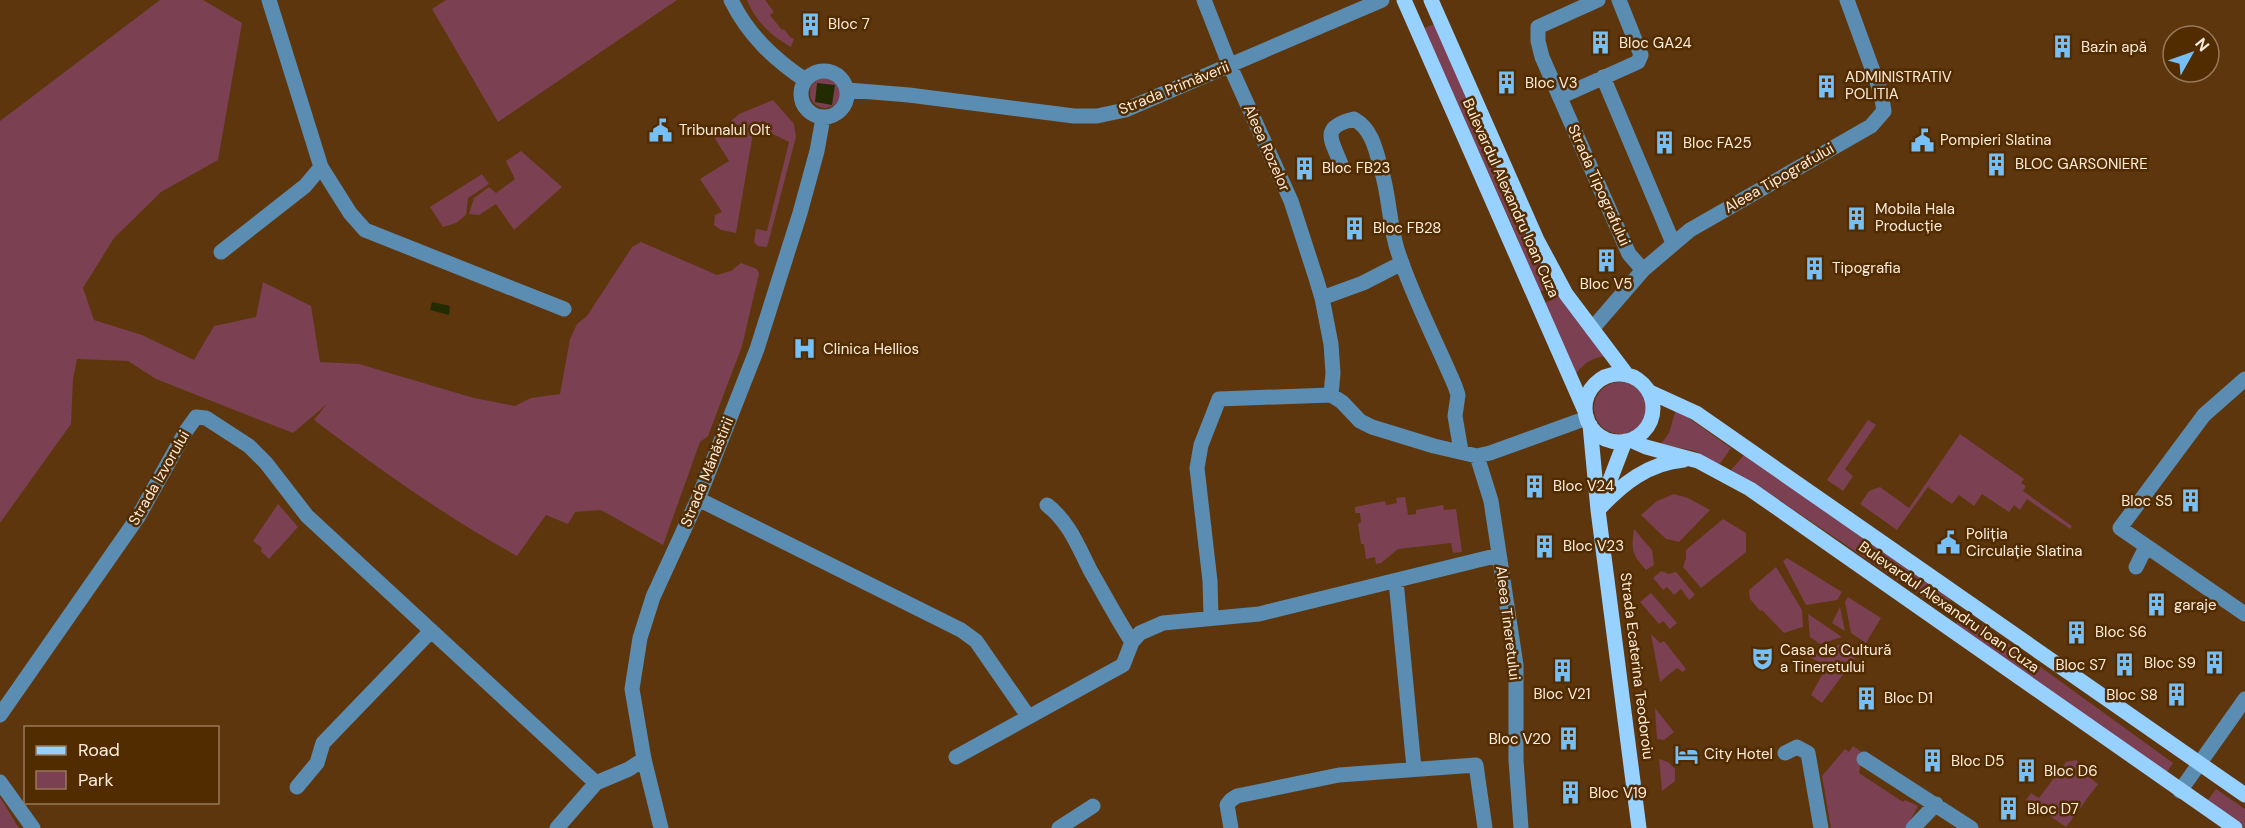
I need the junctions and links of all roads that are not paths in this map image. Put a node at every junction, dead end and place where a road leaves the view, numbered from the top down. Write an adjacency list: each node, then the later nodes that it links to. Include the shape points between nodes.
1 (269, 0): 17 (street)
2 (731, 0): 12 (street, via 751,33)
3 (1204, 0): 10 (street, Aleea Rozelor)
4 (1382, 0): 10 (street, Strada Primăverii)
5 (1404, 0): 29 (main road, Bulevardul Alexandru Ioan Cuza)
6 (1431, 0): 24 (main road, Bulevardul Alexandru Ioan Cuza, via 1537,240 1566,294)
7 (1598, 0): 14 (street, Strada Tipografului, via 1538,27 1542,57)
8 (1619, 0): 11 (street, via 1641,55 1638,62)
9 (1846, 0): 18 (street, Aleea Tipografului, via 1884,111 1870,126)
10 (1230, 66): 13 (street, Strada Primăverii, via 1125,110 1097,116); 22 (street, Aleea Rozelor, via 1291,201)
11 (1603, 77): 14 (street); 18 (street)
12 (805, 80): 13 (street, via 816,72 830,71 842,78); 15 (street, via 801,94 805,107)
13 (848, 90): 15 (street, via 842,110)
14 (1560, 97): 21 (street, Strada Tipografului, via 1629,254)
15 (823, 118): 34 (street, Strada Mănăstirii, via 817,151 758,349)
16 (1341, 164): 20 (street, via 1329,135 1340,122 1354,119 1362,123 1376,151)
17 (321, 167): 19 (street, via 304,186); 23 (street, via 365,230)
18 (1673, 243): 21 (street, Aleea Tipografului)
19 (221, 252)
20 (1402, 263): 22 (street); 31 (street, via 1458,395 1455,416)
21 (1643, 270): 24 (street, Aleea Tipografului)
22 (1322, 298): 28 (street, Aleea Rozelor, via 1331,344)
23 (564, 309)
24 (1592, 328): 25 (main road, Bulevardul Alexandru Ioan Cuza)
25 (1627, 375): 27 (main road, via 1636,378); 29 (main road, via 1606,376 1597,382 1586,400)
26 (2245, 379): 37 (street, via 2204,415 2120,528)
27 (1650, 393): 30 (main road, via 1653,409 1649,425); 52 (main road, Bulevardul Alexandru Ioan Cuza, via 1696,412)
28 (1331, 395): 31 (street, via 1372,427); 42 (street, via 1219,399 1201,445 1197,468)
29 (1587, 418): 30 (main road, via 1605,439); 32 (street); 36 (main road, Strada Ecaterina Teodoroiu)
30 (1627, 441): 33 (main road, Bulevardul Alexandru Ioan Cuza); 36 (main road, Strada Ecaterina Teodoroiu)
31 (1461, 451): 32 (street)
32 (1477, 456): 38 (street, Aleea Tineretului, via 1491,501)
33 (1690, 459): 36 (main road, via 1649,468); 57 (main road, Bulevardul Alexandru Ioan Cuza, via 1750,489)
34 (698, 499): 47 (street, via 961,630 976,641); 50 (street, Strada Mănăstirii, via 653,597 640,638 632,689)
35 (1047, 505): 44 (street, via 1072,532)
36 (1598, 510): 68 (main road, Strada Ecaterina Teodoroiu)
37 (2146, 547): 39 (street); 41 (street)
38 (1499, 555): 40 (street); 67 (street, Aleea Tineretului, via 1516,665)
39 (2136, 567)
40 (1396, 581): 42 (street, via 1259,614); 53 (street)
41 (2245, 614)
42 (1211, 617): 44 (street, via 1162,622 1140,633)
43 (430, 632): 46 (street, Strada Izvorului, via 307,516 249,446 206,418 196,417 138,518); 55 (street, Strada Izvorului); 56 (street, via 323,743 316,763)
44 (1132, 642): 47 (street, via 1123,665)
45 (2245, 699): 52 (street)
46 (0, 715)
47 (1028, 716): 49 (street)
48 (1785, 753): 69 (street, via 1797,747 1808,753)
49 (956, 757)
50 (644, 759): 55 (street); 63 (street, Strada Mănăstirii)
51 (1864, 759): 59 (street)
52 (2200, 763): 57 (street); 58 (main road, Bulevardul Alexandru Ioan Cuza)
53 (1414, 768): 65 (street, via 1339,775 1237,796 1227,805); 66 (street, via 1476,765)
54 (0, 782): 61 (street)
55 (596, 783): 62 (street)
56 (297, 787)
57 (2180, 791): 72 (main road, Bulevardul Alexandru Ioan Cuza)
58 (2245, 795)
59 (1936, 804): 70 (street); 71 (street)
60 (1093, 806): 64 (street)
61 (33, 828)
62 (557, 828)
63 (661, 828)
64 (1059, 828)
65 (1231, 828)
66 (1485, 828)
67 (1521, 828)
68 (1639, 828)
69 (1821, 828)
70 (1913, 828)
71 (1971, 828)
72 (2235, 828)

